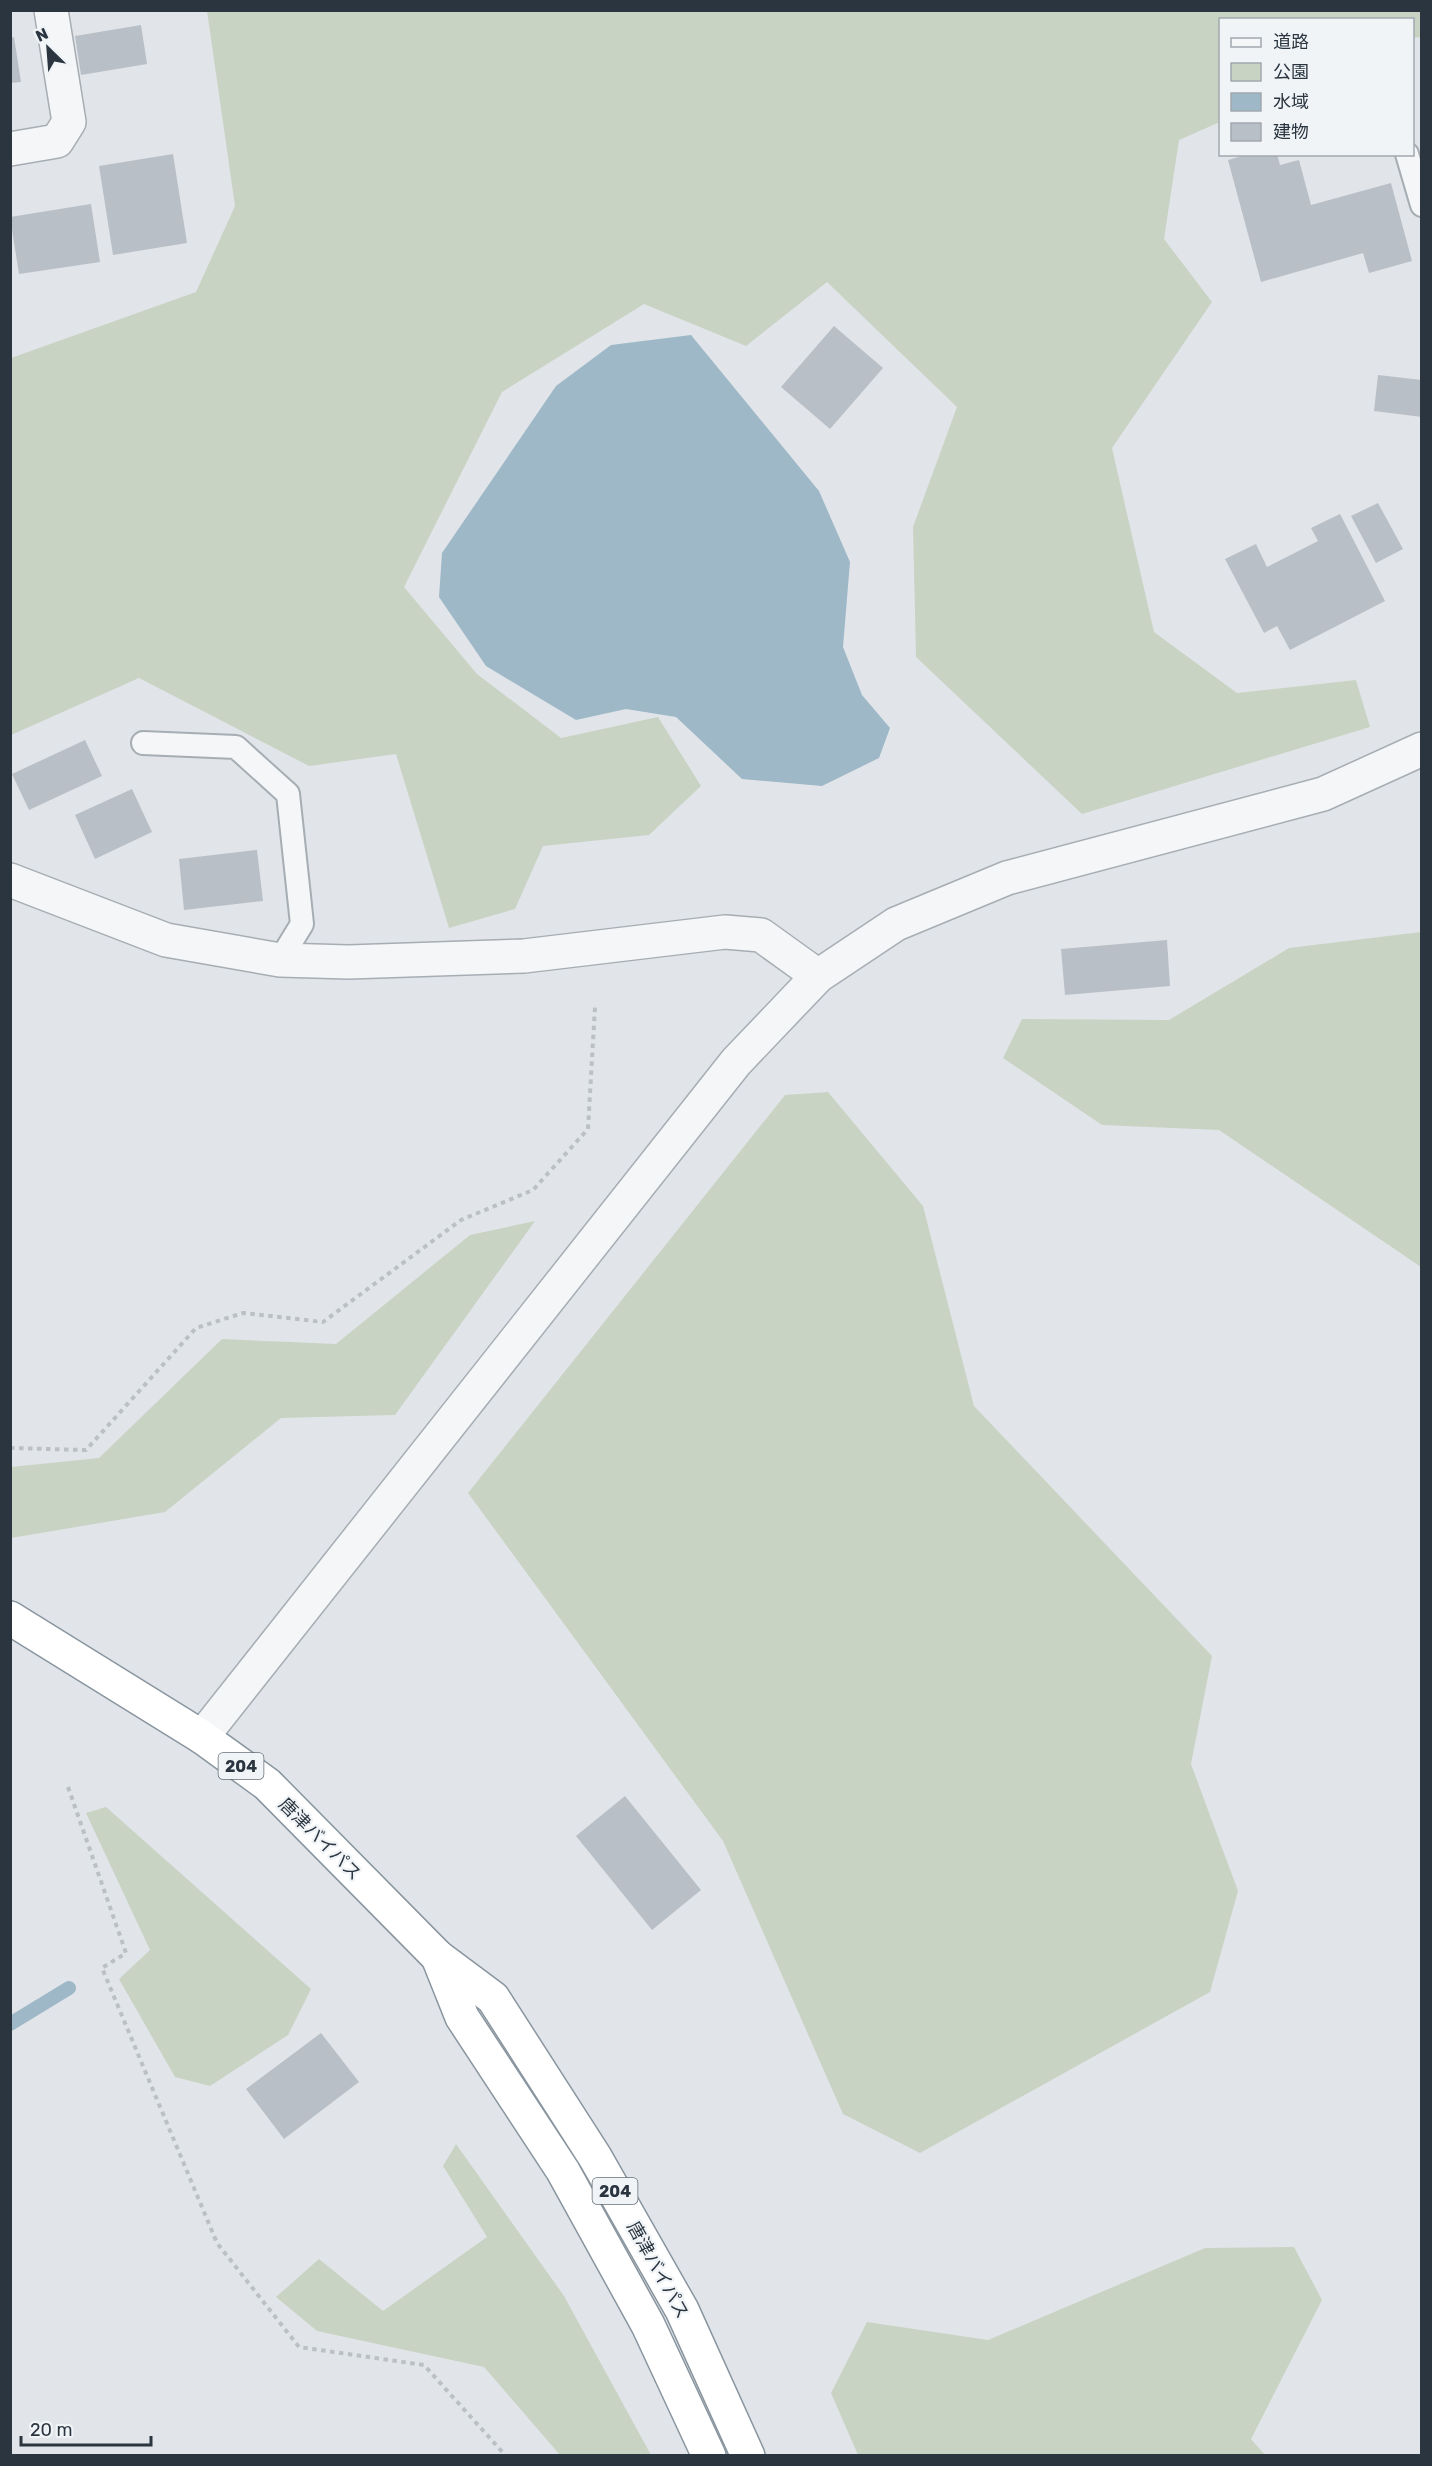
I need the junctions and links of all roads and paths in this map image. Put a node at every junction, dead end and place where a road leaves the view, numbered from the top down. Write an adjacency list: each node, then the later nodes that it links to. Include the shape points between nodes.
1 (51, 10): 2 (street, via 69,122 57,141)
2 (10, 149)
3 (1408, 156): 4 (lane)
4 (1422, 205)
5 (143, 743): 8 (lane, via 236,747 288,794 302,924)
6 (1422, 749): 9 (street, via 1323,794 1006,878 896,924)
7 (10, 880): 8 (street, via 166,940)
8 (280, 960): 9 (street, via 349,962 524,956 725,932 761,935)
9 (818, 976): 13 (street, via 736,1062)
10 (595, 1007): 11 (path, via 588,1129 533,1190 462,1220 323,1322 243,1313 196,1328 86,1450)
11 (10, 1448)
12 (10, 1617): 13 (highway, 唐津バイパス / 204)
13 (202, 1737): 15 (highway, 唐津バイパス / 204, via 267,1784)
14 (68, 1787): 16 (path, via 126,1953 102,1968 217,2243 299,2347 424,2365)
15 (438, 1957): 17 (highway, 唐津バイパス / 204, via 462,2017 563,2171 642,2314); 18 (highway, 唐津バイパス / 204, via 492,1998 595,2157 682,2310)
16 (506, 2456)
17 (708, 2456)
18 (748, 2456)

